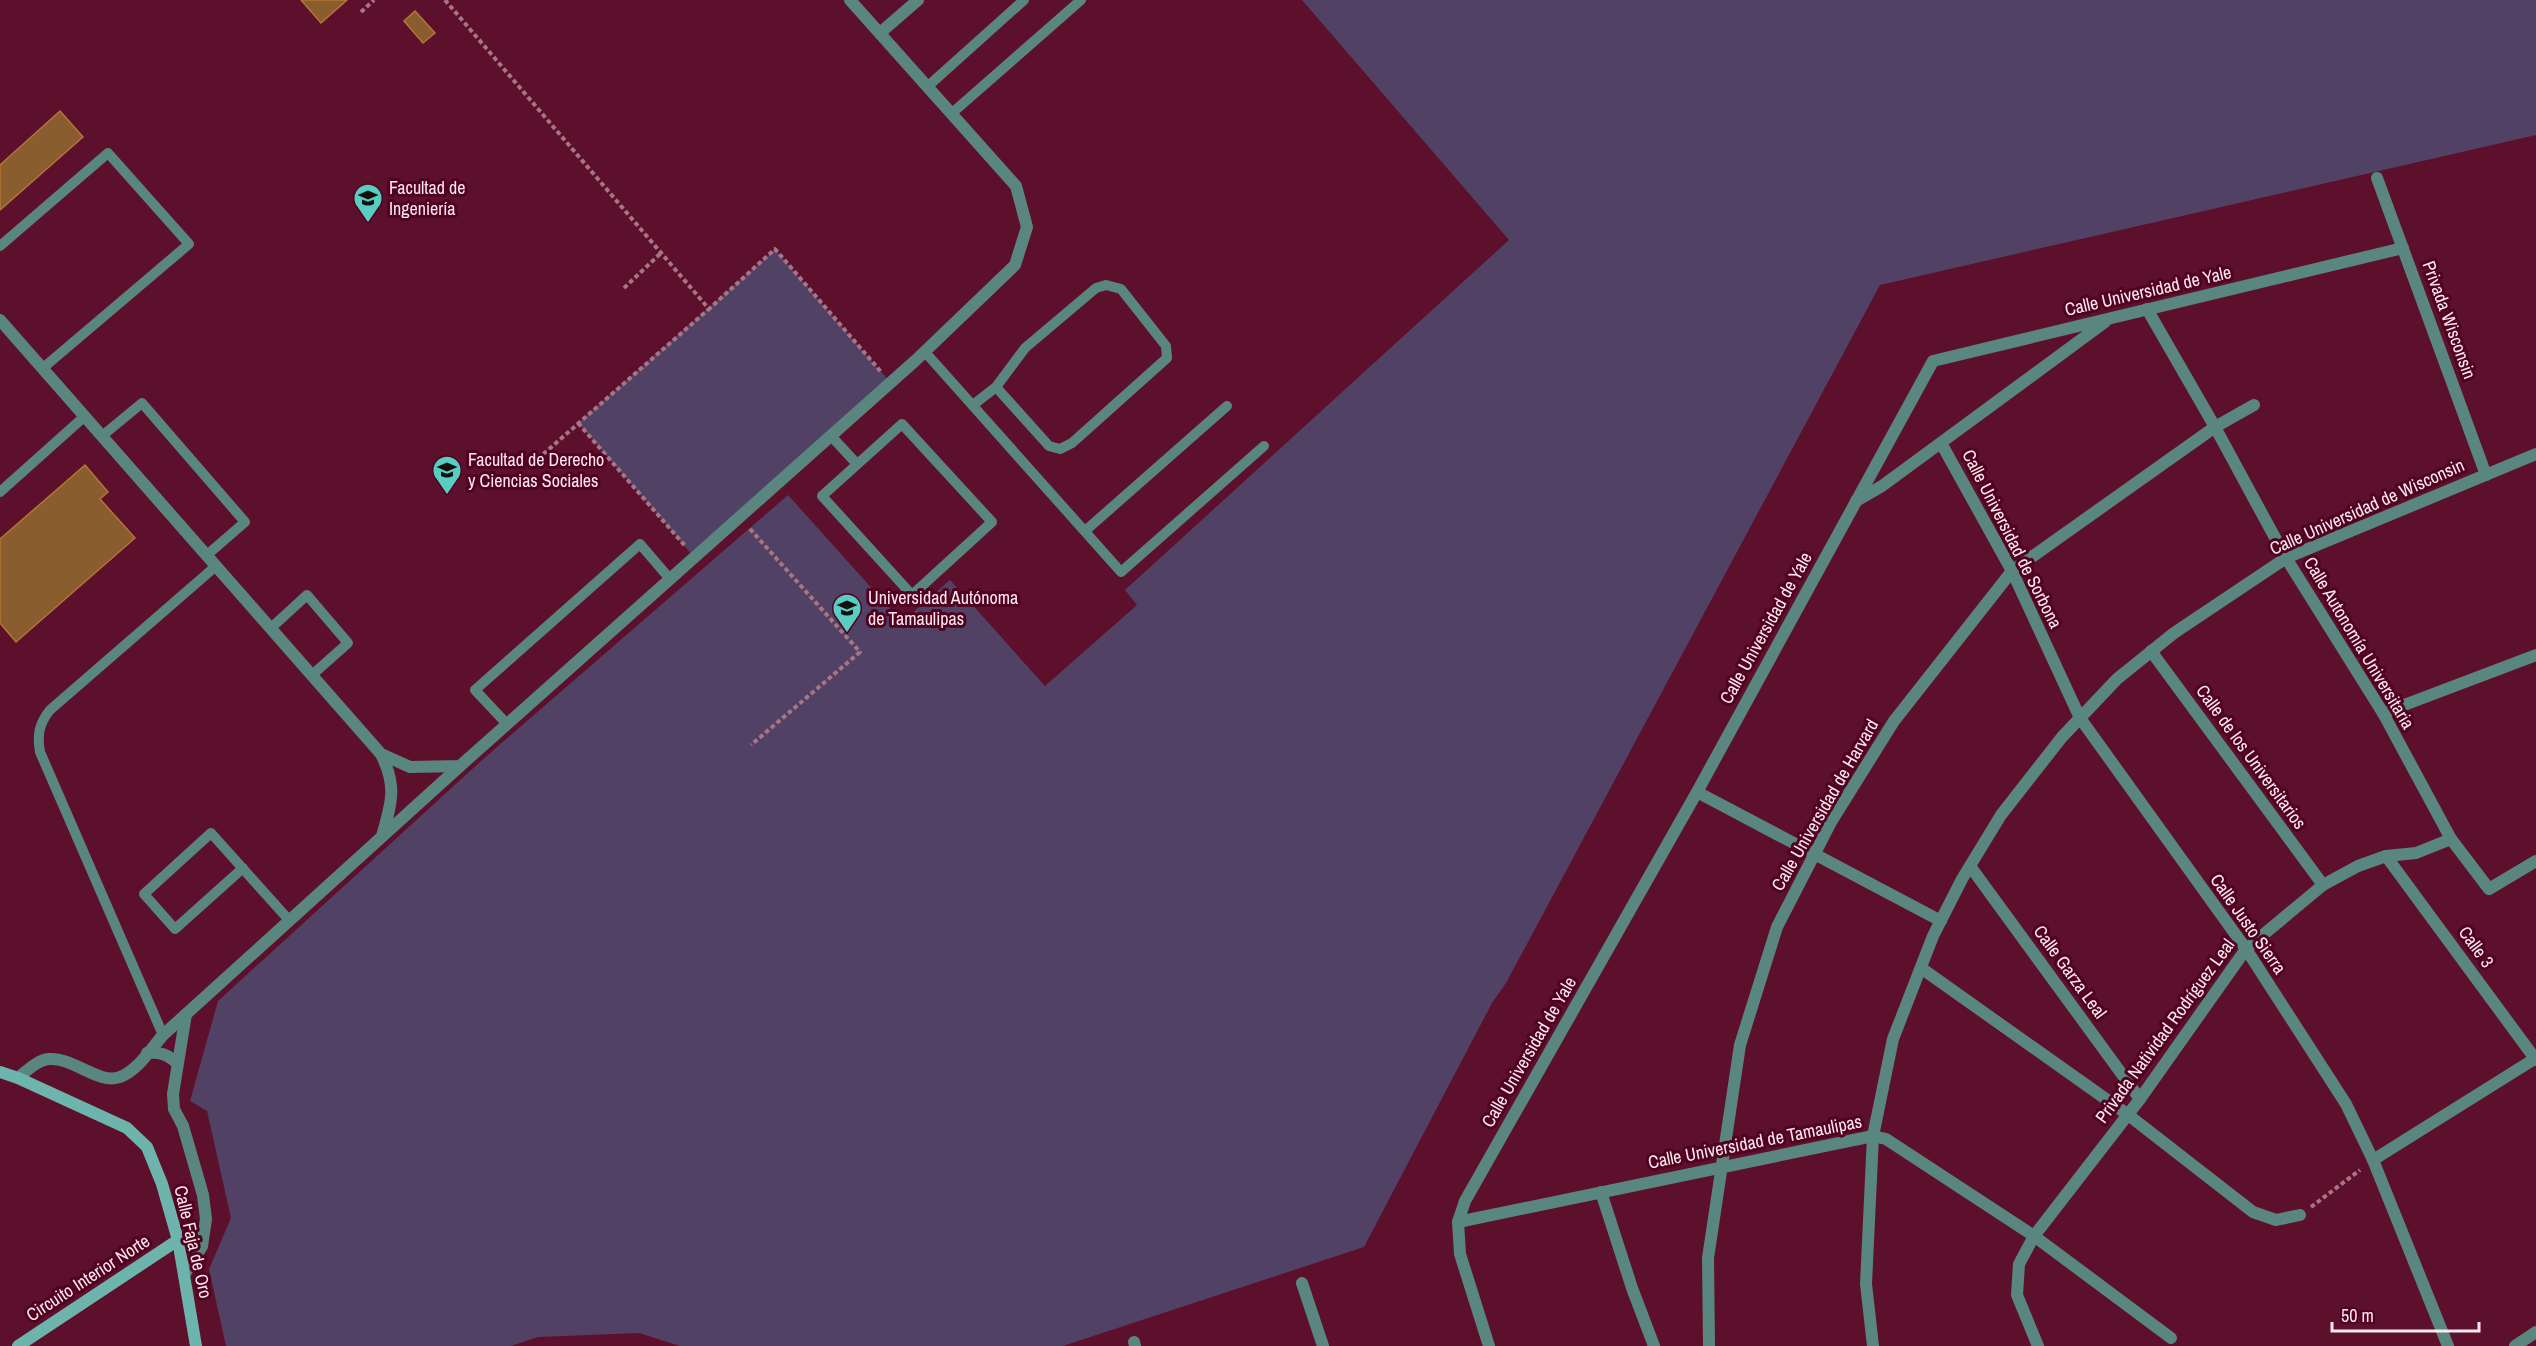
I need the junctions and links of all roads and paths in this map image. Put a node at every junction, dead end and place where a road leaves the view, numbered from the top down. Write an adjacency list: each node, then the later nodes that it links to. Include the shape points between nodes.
1 (374, 0): 7 (path)
2 (445, 0): 14 (path)
3 (850, 0): 8 (street)
4 (918, 0): 8 (street)
5 (1024, 0): 9 (lane)
6 (1081, 0): 10 (lane)
7 (361, 12)
8 (880, 33): 9 (street)
9 (927, 87): 10 (street)
10 (951, 114): 20 (street, via 1016,186 1027,227 1015,265)
11 (2377, 178): 13 (street, Privada Wisconsin)
12 (0, 246): 21 (lane, via 108,153 189,244)
13 (2403, 248): 17 (street, Calle Universidad de Yale); 37 (street, Privada Wisconsin)
14 (661, 253): 15 (path); 16 (path)
15 (624, 288)
16 (709, 309): 22 (path, via 776,249); 28 (path)
17 (2147, 309): 18 (street, Calle Universidad de Yale); 29 (street, Calle Autonomía Universitaria)
18 (2109, 318): 32 (street); 39 (street, Calle Universidad de Yale, via 1933,361)
19 (0, 320): 21 (street)
20 (925, 352): 22 (street); 24 (lane)
21 (43, 368): 27 (street)
22 (890, 382): 31 (street)
23 (996, 387): 23 (lane, via 1025,348 1096,288 1106,285 1121,289 1166,346 1167,358 1072,443 1060,449 1049,446); 24 (lane)
24 (973, 405): 41 (lane)
25 (2254, 405): 29 (street, Calle Universidad de Harvard)
26 (1227, 406): 41 (lane)
27 (85, 417): 30 (street); 38 (lane)
28 (578, 423): 35 (path); 43 (path)
29 (2215, 427): 44 (street, Calle Autonomía Universitaria); 46 (street, Calle Universidad de Harvard)
30 (102, 436): 42 (street); 42 (lane, via 142,403 245,522)
31 (831, 436): 36 (lane); 40 (street)
32 (1941, 442): 39 (street); 46 (street, Calle Universidad de Sorbona)
33 (1264, 446): 41 (lane, via 1121,572)
34 (2536, 454): 37 (street, Calle Universidad de Wisconsin)
35 (532, 464)
36 (857, 464): 36 (lane, via 822,496 912,595 992,522 902,424)
37 (2486, 475): 44 (street, Calle Universidad de Wisconsin)
38 (0, 492)
39 (1855, 502): 58 (street, Calle Universidad de Yale)
40 (739, 517): 43 (street); 55 (path, via 860,652)
41 (1085, 531)
42 (207, 555): 45 (street)
43 (694, 557): 47 (street)
44 (2286, 558): 49 (street, Calle Universidad de Wisconsin); 52 (street, Calle Autonomía Universitaria)
45 (216, 566): 48 (street); 72 (lane, via 50,710 40,722 37,737 40,752)
46 (2012, 571): 53 (street, Calle Universidad de Sorbona); 61 (street, Calle Universidad de Harvard, via 1894,721)
47 (670, 579): 54 (street); 54 (lane, via 640,544 475,690)
48 (270, 628): 51 (street); 51 (lane, via 307,595 348,643)
49 (2151, 651): 53 (street, Calle Universidad de Wisconsin); 66 (street, Calle de los Universitarios)
50 (2536, 655): 52 (street)
51 (312, 675): 56 (street)
52 (2383, 713): 60 (street, Calle Autonomía Universitaria)
53 (2080, 718): 64 (street, Calle Universidad de Wisconsin, via 2001,815); 69 (street, Calle Justo Sierra)
54 (507, 724): 57 (street)
55 (751, 745)
56 (381, 753): 57 (street, via 410,767); 59 (street, via 391,774 391,804)
57 (460, 766): 59 (street)
58 (1697, 792): 61 (street); 85 (street, Calle Universidad de Yale, via 1465,1201)
59 (382, 837): 67 (street)
60 (2451, 838): 62 (street, Privada Natividad Rodríguez Leal, via 2416,853); 63 (street, via 2489,889)
61 (1815, 854): 68 (street); 82 (street, Calle Universidad de Harvard, via 1777,927 1740,1045)
62 (2386, 856): 66 (street, Privada Natividad Rodríguez Leal); 74 (street, Calle 3)
63 (2536, 861)
64 (1970, 866): 68 (street, Calle Universidad de Wisconsin); 78 (street, Calle Garza Leal)
65 (243, 868): 65 (lane, via 211,833 144,894 175,928); 67 (lane)
66 (2323, 885): 69 (street, Privada Natividad Rodríguez Leal)
67 (289, 920): 71 (street)
68 (1941, 921): 70 (street, Calle Universidad de Wisconsin)
69 (2246, 949): 78 (street, Privada Natividad Rodríguez Leal); 81 (street, Calle Justo Sierra, via 2346,1104)
70 (1921, 968): 79 (street); 80 (street, Calle Universidad de Wisconsin, via 1893,1039)
71 (186, 1014): 72 (street); 75 (street)
72 (163, 1035): 73 (street)
73 (147, 1053): 75 (street, via 158,1052); 77 (street, via 121,1077 108,1079 71,1062 49,1059 35,1064)
74 (2536, 1059): 81 (street)
75 (177, 1063): 88 (street, via 174,1108 204,1195 206,1220 202,1246)
76 (0, 1072): 77 (main road)
77 (18, 1078): 87 (main road, Calle Faja de Oro, via 128,1128 147,1148)
78 (2140, 1099): 79 (street, Privada Natividad Rodríguez Leal)
79 (2127, 1114): 84 (street, via 2253,1212 2276,1220); 86 (street, Privada Natividad Rodríguez Leal)
80 (1873, 1136): 82 (street, Calle Universidad de Tamaulipas); 86 (street, Calle Universidad de Tamaulipas, via 1886,1139); 98 (street, Calle Universidad de Wisconsin, via 1866,1284)
81 (2373, 1160): 84 (path); 100 (street, Calle Justo Sierra)
82 (1723, 1166): 83 (street, Calle Universidad de Tamaulipas); 97 (street, Calle Universidad de Harvard, via 1708,1258)
83 (1601, 1192): 85 (street, Calle Universidad de Tamaulipas); 96 (street)
84 (2300, 1215)
85 (1458, 1222): 95 (street, Calle Universidad de Yale, via 1460,1254)
86 (2034, 1236): 91 (street, Calle Universidad de Tamaulipas); 99 (street, Privada Natividad Rodríguez Leal, via 2019,1264 2017,1295)
87 (178, 1240): 88 (main road, Calle Faja de Oro); 92 (main road, Circuito Interior Norte)
88 (184, 1275): 93 (main road, Calle Faja de Oro)
89 (1302, 1283): 94 (street)
90 (2536, 1332): 101 (street)
91 (2171, 1338)
92 (18, 1346)
93 (196, 1346)
94 (1323, 1346)
95 (1489, 1346)
96 (1654, 1346)
97 (1709, 1346)
98 (1873, 1346)
99 (2038, 1346)
100 (2448, 1346)
101 (2515, 1346)

